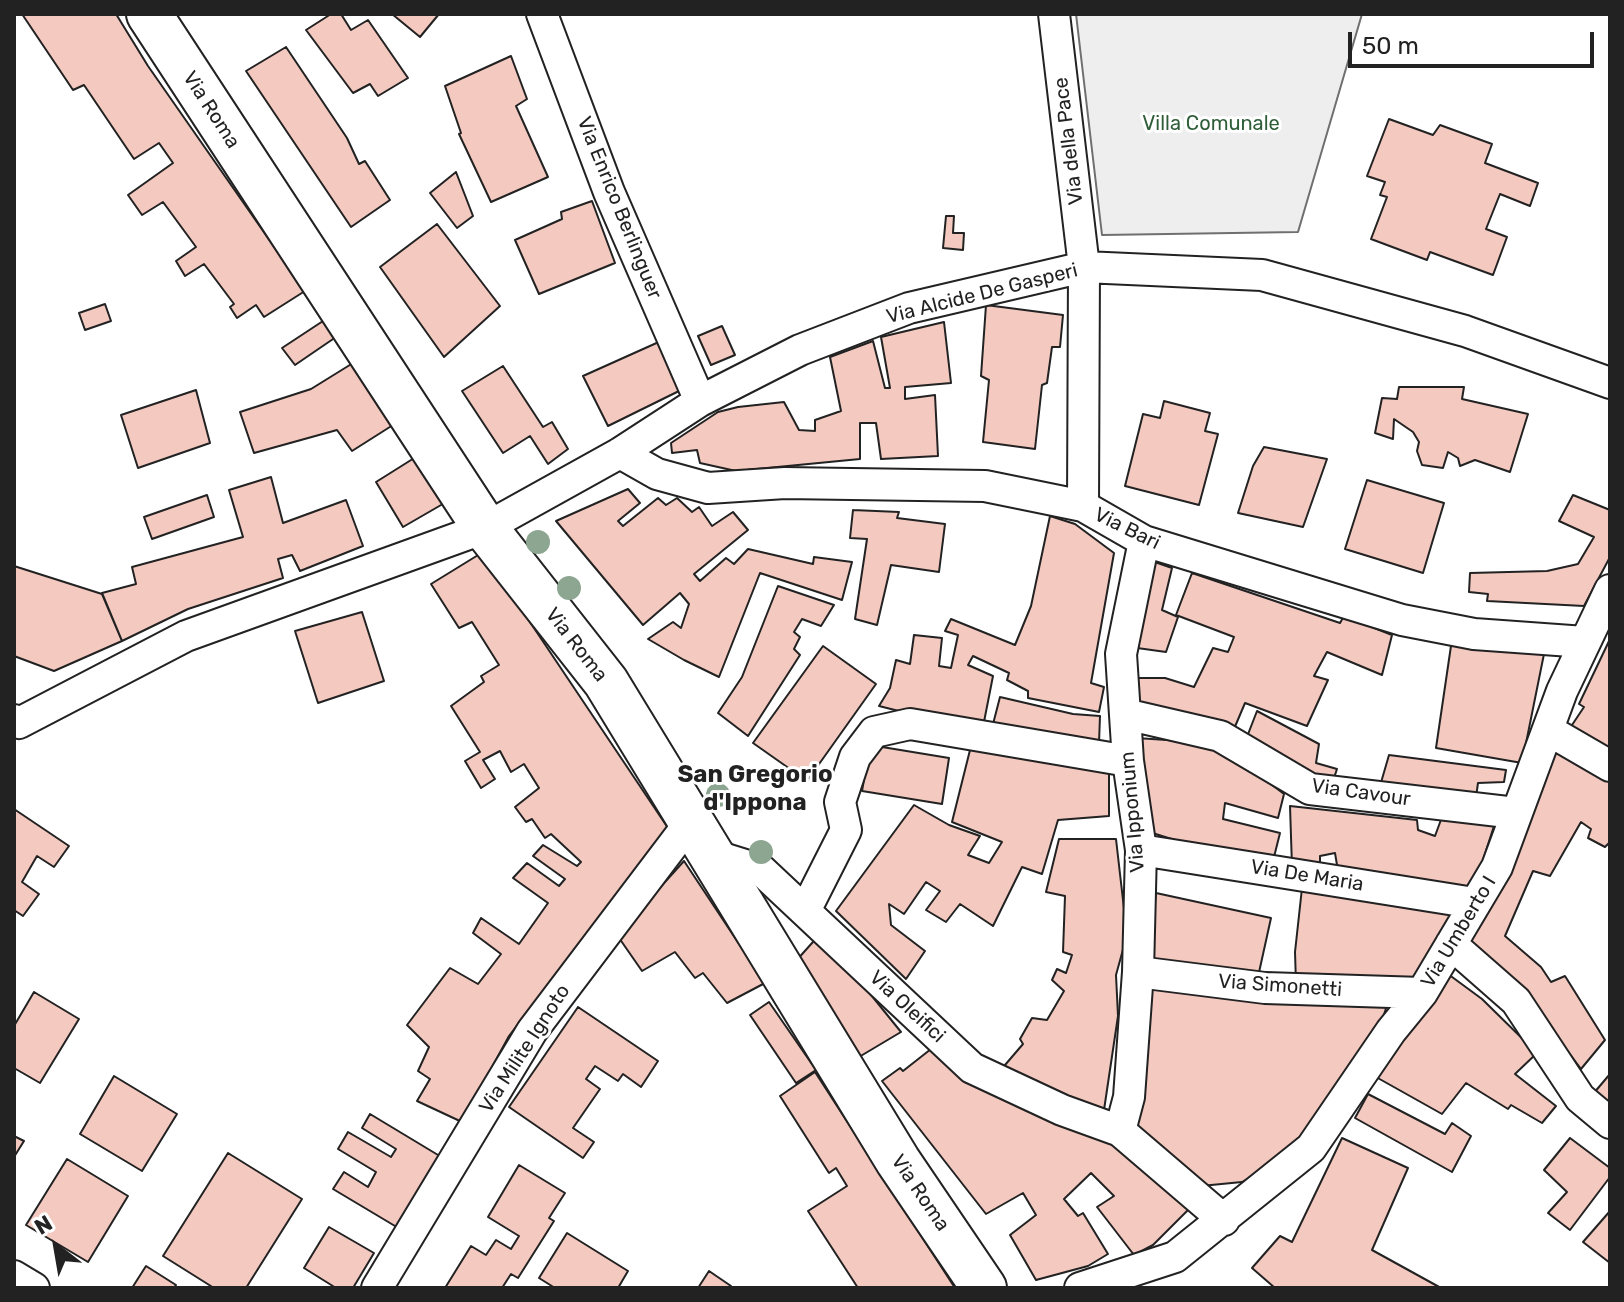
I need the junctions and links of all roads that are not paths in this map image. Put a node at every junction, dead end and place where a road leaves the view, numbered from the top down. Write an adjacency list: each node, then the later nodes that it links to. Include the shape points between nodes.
1 (149, 14): 9 (main road, Via Roma)
2 (542, 14): 6 (street, Via Enrico Berlinguer, via 609,192)
3 (1054, 14): 4 (street, Via della Pace)
4 (1084, 267): 5 (street, Via Alcide De Gasperi, via 1262,275 1465,331); 6 (street, Via Alcide De Gasperi, via 909,308 800,350); 8 (street, Via della Pace)
5 (1610, 383)
6 (700, 401): 7 (street, Via Alcide De Gasperi)
7 (620, 453): 8 (street, Via Bari, via 657,474 708,488 785,483 985,486); 9 (street, Via Alcide De Gasperi)
8 (1083, 506): 10 (street, Via Bari)
9 (485, 528): 14 (street, Via Alcide De Gasperi, via 186,636); 19 (main road, Via Roma, via 606,682)
10 (1144, 541): 12 (street, Via Bari, via 1402,620 1474,634); 13 (street, Via Ipponium, via 1121,654)
11 (1610, 590): 12 (street, Via Umberto I)
12 (1585, 642): 15 (street, Via Umberto I)
13 (1125, 714): 16 (street, Via Ipponium); 18 (street, Via Cavour, via 1220,736 1310,789)
14 (16, 723)
15 (1548, 730): 17 (street); 18 (street, Via Umberto I)
16 (1128, 761): 20 (street, Via Ipponium); 22 (street, via 910,724 874,732 855,757 840,802 846,830)
17 (1610, 766)
18 (1516, 813): 21 (street, Via Umberto I, via 1497,867)
19 (702, 838): 22 (street, Via Oleifici, via 761,870); 31 (street, Via Milite Ignoto, via 532,1031); 32 (main road, Via Roma, via 898,1161)
20 (1141, 850): 21 (street, Via De Maria); 24 (street, Via Ipponium)
21 (1474, 903): 23 (street, Via Umberto I)
22 (805, 911): 27 (street, Via Oleifici, via 972,1068)
23 (1451, 944): 25 (street, Via Umberto I); 26 (street, via 1516,1001 1580,1098)
24 (1138, 972): 25 (street, Via Simonetti, via 1265,988); 27 (street, Via Ipponium, via 1129,1097)
25 (1422, 993): 28 (street, Via Umberto I, via 1311,1148)
26 (1610, 1123)
27 (1120, 1131): 28 (street)
28 (1224, 1220): 33 (street, Via Umberto I, via 1175,1257)
29 (14, 1276): 30 (street)
30 (34, 1288)
31 (377, 1288)
32 (984, 1288)
33 (1080, 1288)

